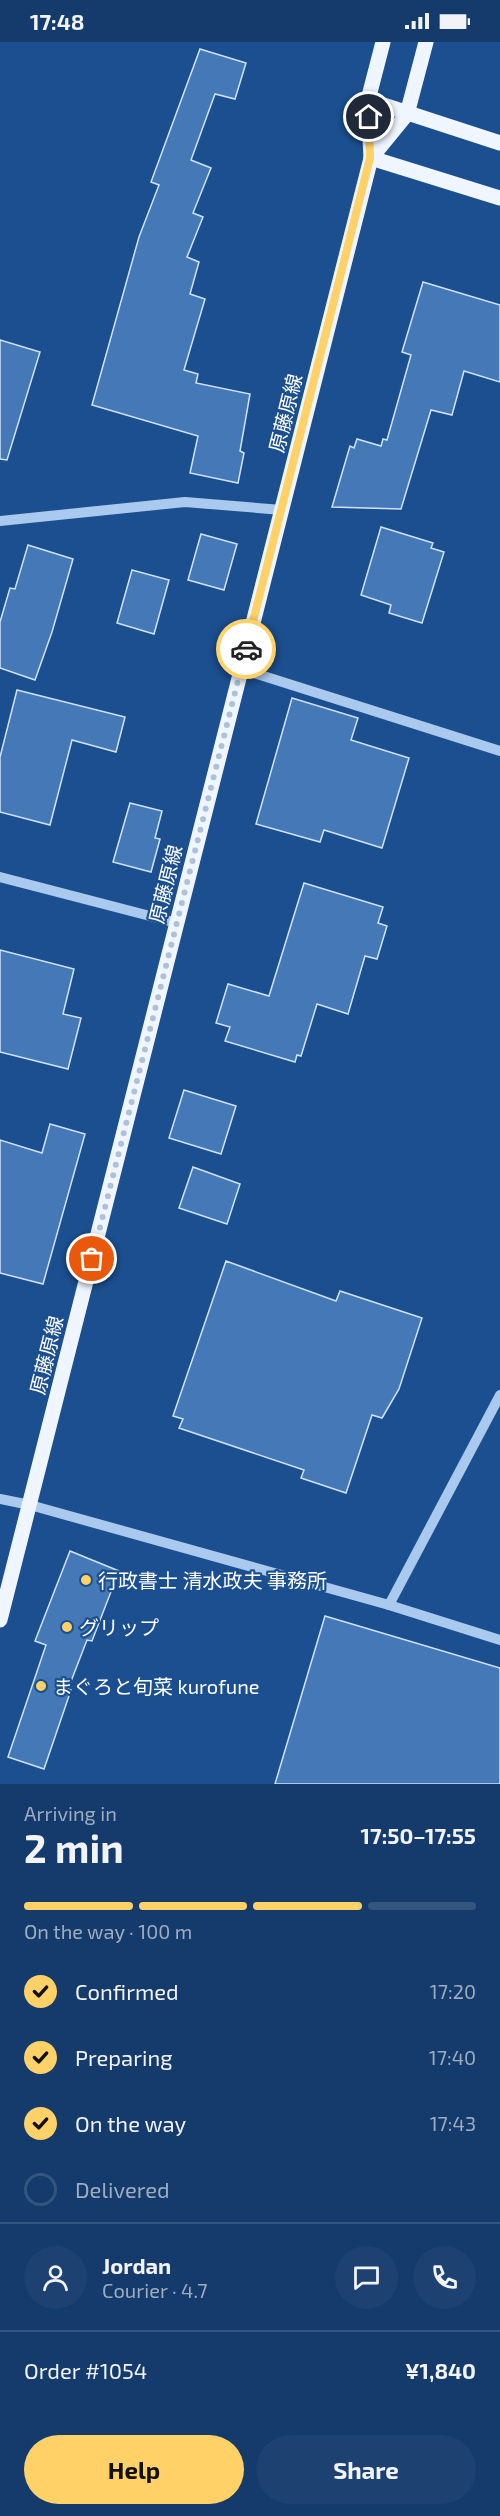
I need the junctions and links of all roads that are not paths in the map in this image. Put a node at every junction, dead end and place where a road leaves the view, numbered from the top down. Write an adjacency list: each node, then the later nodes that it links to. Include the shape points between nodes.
1 (383, 42): 3 (main road)
2 (426, 42): 4 (main road)
3 (368, 100): 4 (main road); 6 (main road)
4 (407, 114): 5 (main road); 6 (main road)
5 (500, 143)
6 (370, 158): 7 (main road); 8 (main road, 原藤原線)
7 (500, 198)
8 (282, 510): 9 (street, via 185,502); 10 (main road, 原藤原線)
9 (0, 521)
10 (241, 669): 11 (street); 13 (main road, 原藤原線)
11 (500, 751)
12 (0, 877): 13 (street)
13 (177, 923): 16 (main road, 原藤原線)
14 (500, 1395): 17 (street)
15 (0, 1499): 16 (street)
16 (30, 1505): 17 (street); 18 (main road, 原藤原線)
17 (389, 1605): 19 (street)
18 (0, 1620)
19 (500, 1640)

